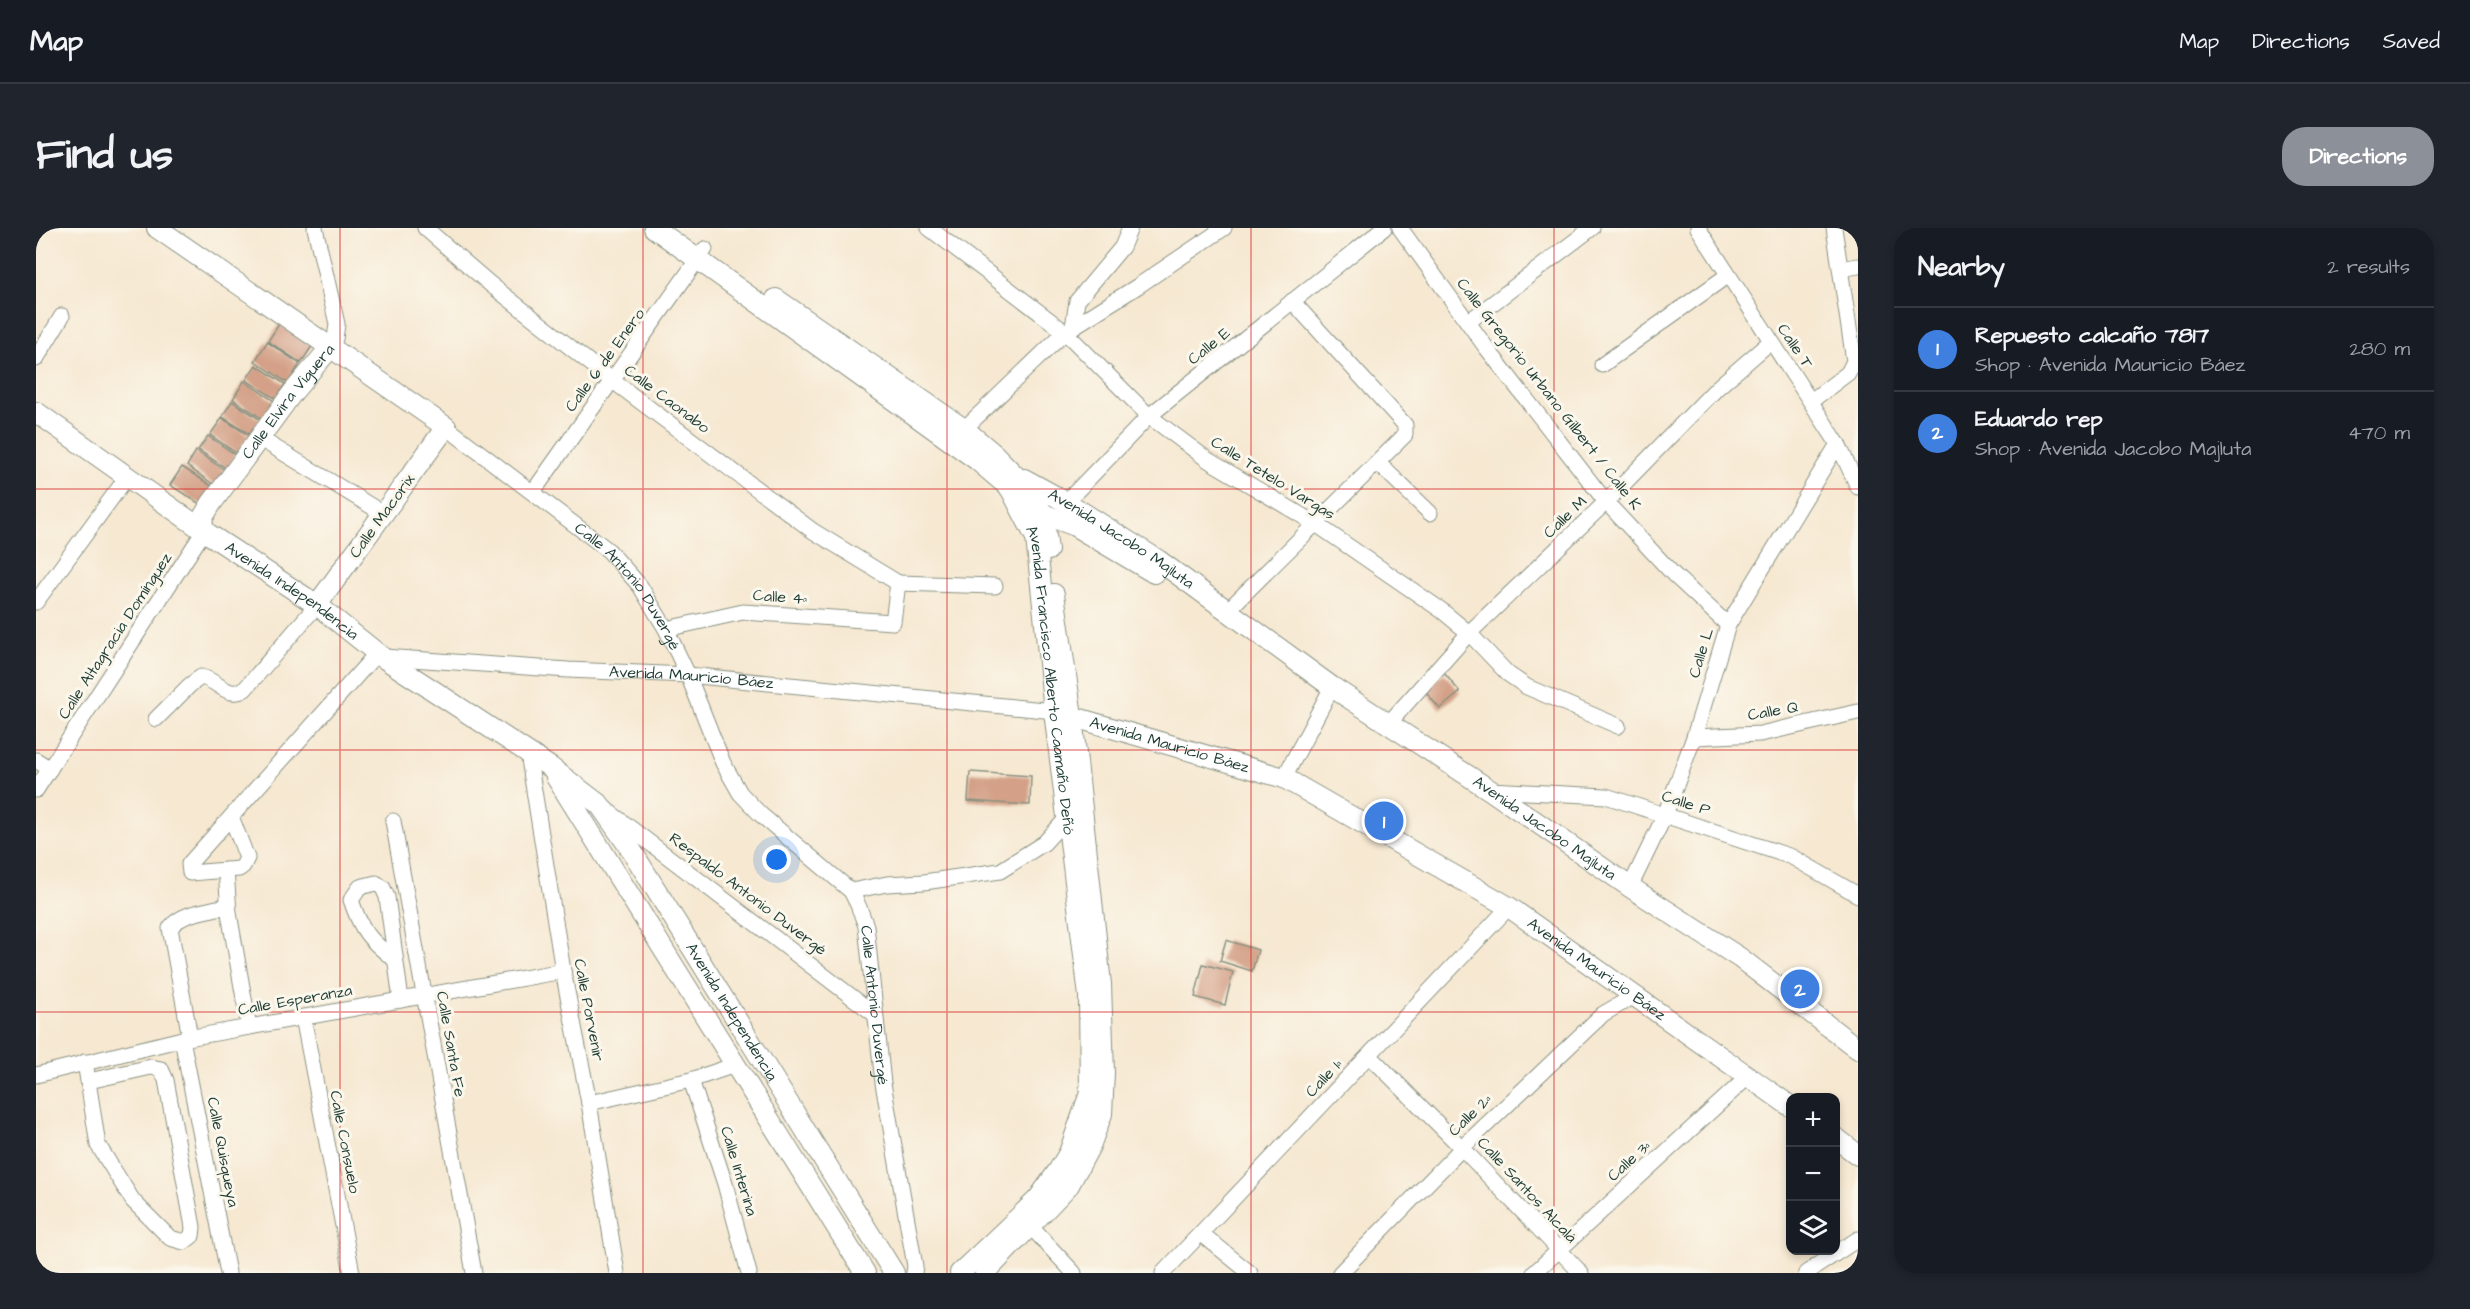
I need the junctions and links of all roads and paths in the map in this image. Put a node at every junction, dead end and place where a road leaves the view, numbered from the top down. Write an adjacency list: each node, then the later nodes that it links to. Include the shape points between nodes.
1 (157, 228): 23 (main road, Calle Antonio Duvergé)
2 (315, 228): 23 (street, Calle Elvira Viguera, via 337,324)
3 (424, 228): 26 (street, Calle Caonabo)
4 (654, 228): 14 (main road, Avenida Francisco Alberto Caamaño Deñó)
5 (676, 228): 14 (main road, Avenida Francisco Alberto Caamaño Deñó)
6 (929, 228): 21 (street, Calle Tetelo Vargas)
7 (1130, 228): 21 (street, via 1122,246 1077,301)
8 (1224, 228): 21 (street)
9 (1384, 228): 18 (street, Calle E)
10 (1400, 228): 20 (street, Calle Gregorio Urbano Gilbert / Calle K)
11 (1592, 228): 20 (street)
12 (1698, 228): 17 (street, Calle T)
13 (1834, 228): 16 (street)
14 (702, 254): 26 (street, Calle 6 de Enero); 31 (main road, Avenida Francisco Alberto Caamaño Deñó); 58 (main road, Avenida Francisco Alberto Caamaño Deñó, via 1010,488 1036,538)
15 (1858, 266): 16 (street)
16 (1841, 269): 27 (street, via 1854,361 1848,374)
17 (1728, 275): 22 (street, Calle T); 25 (street)
18 (1292, 301): 29 (street, Calle E); 34 (street, via 1405,426 1405,435)
19 (62, 316): 24 (street)
20 (1468, 322): 40 (street, Calle Gregorio Urbano Gilbert / Calle K)
21 (1069, 329): 29 (street, Calle Tetelo Vargas); 31 (street)
22 (1770, 342): 27 (street, Calle T); 40 (street, Calle M, via 1719,387)
23 (330, 348): 30 (main road, Calle Antonio Duvergé); 32 (main road, Calle Elvira Viguera)
24 (36, 359)
25 (1602, 365)
26 (613, 381): 38 (street, Calle 6 de Enero); 46 (street, Calle Caonabo, via 813,531)
27 (1811, 401): 33 (street, Calle T)
28 (36, 412): 36 (main road, Avenida Independencia)
29 (1149, 416): 39 (street, Calle E); 44 (street, Calle Tetelo Vargas, via 1208,460)
30 (446, 427): 38 (street, Calle Antonio Duvergé); 42 (main road, Calle Macorix)
31 (964, 429): 35 (main road, Avenida Francisco Alberto Caamaño Deñó)
32 (260, 438): 42 (street); 45 (main road, Calle Elvira Viguera, via 203,517)
33 (1838, 444): 37 (street, Calle T); 51 (street, Calle L)
34 (1378, 463): 41 (street); 44 (street)
35 (1012, 472): 39 (main road, Avenida Jacobo Majluta); 43 (main road, Avenida Francisco Alberto Caamaño Deñó, via 1031,492)
36 (127, 477): 45 (main road, Avenida Independencia); 48 (street)
37 (1858, 487)
38 (533, 492): 52 (street, Calle Antonio Duvergé, via 609,551 640,586)
39 (1066, 502): 50 (main road, Avenida Jacobo Majluta)
40 (1606, 502): 51 (street, Calle Gregorio Urbano Gilbert / Calle K); 53 (street, Calle M)
41 (1430, 513)
42 (384, 514): 49 (main road, Calle Macorix)
43 (1042, 514): 50 (main road, Avenida Jacobo Majluta, via 1073,525 1156,574); 58 (main road, Avenida Francisco Alberto Caamaño Deñó)
44 (1316, 524): 50 (street); 53 (street, Calle Tetelo Vargas)
45 (204, 531): 49 (main road, Avenida Independencia); 66 (street, Calle Altagracia Domínguez)
46 (898, 583): 47 (street); 52 (street, Calle 4ª, via 894,622 743,612)
47 (995, 586)
48 (36, 602)
49 (317, 605): 54 (main road, Avenida Independencia); 59 (street, via 245,689 230,693 201,677)
50 (1228, 610): 56 (main road, Avenida Jacobo Majluta)
51 (1728, 626): 62 (street, Calle L)
52 (666, 629): 55 (street, Calle Antonio Duvergé)
53 (1469, 633): 60 (street, Calle M); 61 (street, Calle Tetelo Vargas, via 1508,674 1527,687)
54 (380, 655): 55 (street, Avenida Mauricio Báez); 63 (main road, Avenida Independencia); 73 (street)
55 (688, 675): 58 (street, Avenida Mauricio Báez); 77 (street, Calle Antonio Duvergé, via 723,763 740,793)
56 (1332, 687): 60 (main road, Avenida Jacobo Majluta); 67 (street)
57 (1858, 712): 62 (street, Calle Q, via 1760,734)
58 (1063, 713): 67 (main road, Avenida Mauricio Báez); 72 (main road, Avenida Francisco Alberto Caamaño Deñó); 103 (main road, Avenida Francisco Alberto Caamaño Deñó, via 1101,984 1102,1114 1069,1185)
59 (156, 719)
60 (1389, 723): 69 (main road, Avenida Jacobo Majluta)
61 (1618, 726)
62 (1694, 737): 71 (street, Calle L)
63 (528, 753): 65 (main road, Avenida Independencia); 82 (street, Calle Porvenir)
64 (36, 760): 66 (street)
65 (550, 767): 70 (main road, Avenida Independencia); 93 (main road, Avenida Independencia)
66 (50, 769): 68 (street, Calle Altagracia Domínguez)
67 (1284, 778): 79 (main road, Avenida Mauricio Báez)
68 (36, 790)
69 (1490, 790): 71 (street, Calle P, via 1606,796); 76 (main road, Avenida Jacobo Majluta)
70 (600, 805): 86 (street, Respaldo Antonio Duvergé); 114 (main road, Avenida Independencia)
71 (1665, 815): 76 (street, Calle L); 78 (street, Calle P, via 1792,857)
72 (1067, 818): 77 (street, via 1044,843 1000,871); 116 (main road, Avenida Francisco Alberto Caamaño Deñó, via 1089,996 1090,1093 1069,1153 1038,1199)
73 (232, 819): 75 (street, via 247,858 239,869); 75 (street, via 188,869 192,874)
74 (393, 821): 84 (street, Calle Santa Fe)
75 (225, 870): 80 (street)
76 (1630, 887): 90 (main road, Avenida Jacobo Majluta, via 1740,958)
77 (851, 891): 86 (street, Calle Antonio Duvergé, via 866,926)
78 (1858, 895)
79 (1509, 908): 83 (main road, Avenida Mauricio Báez); 91 (street, Calle 1ª)
80 (229, 914): 88 (street); 89 (street, Calle Quisqueya, via 222,907 185,917 170,928)
81 (394, 959): 81 (street, via 383,888 376,883 360,887 351,900 359,924 372,943); 85 (street)
82 (563, 971): 84 (street, Calle Esperanza); 99 (street, Calle Porvenir)
83 (1636, 995): 95 (main road, Avenida Mauricio Báez); 101 (street, Calle 2ª, via 1603,1014)
84 (424, 996): 85 (street, Calle Esperanza); 110 (street, Calle Santa Fe)
85 (401, 1000): 87 (street, Calle Esperanza)
86 (873, 1013): 115 (street, Calle Antonio Duvergé)
87 (303, 1017): 88 (street, Calle Esperanza); 109 (street, Calle Consuelo)
88 (249, 1027): 89 (street, Calle Esperanza)
89 (186, 1038): 92 (street, Calle Esperanza); 108 (street, Calle Quisqueya)
90 (1858, 1049)
91 (1370, 1056): 101 (street, Calle Santos Alcalá); 104 (street, Calle 1ª)
92 (85, 1062): 94 (street, Calle Esperanza); 97 (street)
93 (735, 1065): 96 (street); 113 (main road, Avenida Independencia)
94 (36, 1075)
95 (1749, 1076): 98 (main road, Avenida Mauricio Báez); 106 (street, Calle 3ª)
96 (691, 1080): 99 (street); 112 (street, Calle Interina)
97 (89, 1081): 97 (street, via 98,1145 133,1201 170,1238 184,1242 192,1236 193,1227 166,1080 160,1069 151,1067)
98 (1786, 1102)
99 (589, 1103): 111 (street, Calle Porvenir)
100 (1840, 1141): 102 (main road)
101 (1462, 1148): 106 (street, Calle Santos Alcalá); 120 (street, Calle 2ª)
102 (1858, 1155)
103 (1030, 1227): 107 (main road, Avenida Francisco Alberto Caamaño Deñó); 117 (street)
104 (1202, 1233): 118 (street, Calle 1ª); 119 (street)
105 (1858, 1239): 123 (street)
106 (1558, 1250): 121 (street, Calle 3ª); 122 (street, Calle Santos Alcalá)
107 (995, 1270)
108 (228, 1273)
109 (352, 1273)
110 (474, 1273)
111 (616, 1273)
112 (749, 1273)
113 (865, 1273)
114 (894, 1273)
115 (914, 1273)
116 (960, 1273)
117 (1074, 1273)
118 (1163, 1273)
119 (1250, 1273)
120 (1340, 1273)
121 (1534, 1273)
122 (1581, 1273)
123 (1806, 1273)

